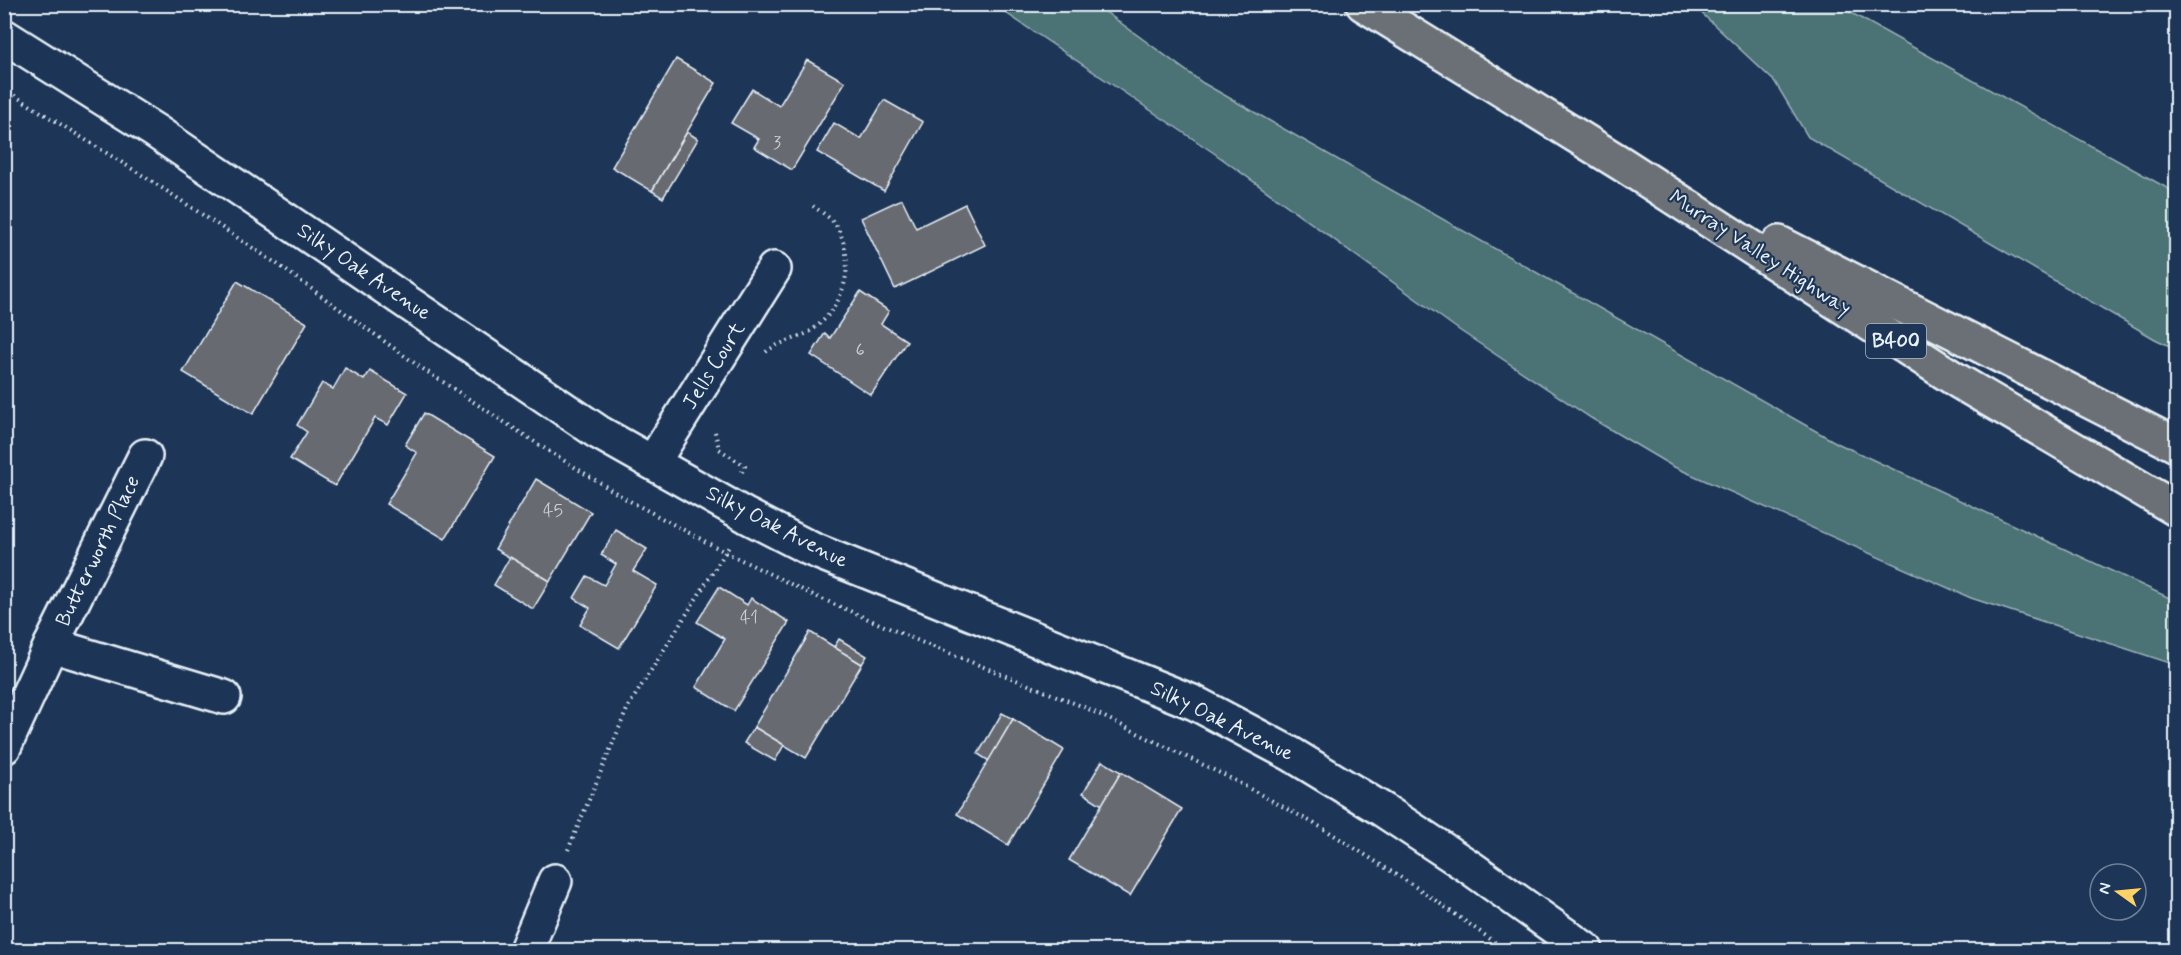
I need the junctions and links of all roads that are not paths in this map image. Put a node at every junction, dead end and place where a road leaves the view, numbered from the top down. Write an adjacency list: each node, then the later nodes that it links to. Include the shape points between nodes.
1 (1363, 4): 3 (main road, Murray Valley Highway / B400)
2 (4, 36): 7 (street, Silky Oak Avenue, via 155,131 598,432)
3 (1622, 164): 5 (main road, Murray Valley Highway / B400); 8 (main road, Murray Valley Highway / B400, via 1958,381)
4 (774, 269): 7 (street, Jells Court)
5 (2176, 445)
6 (146, 456): 9 (street, Butterworth Place)
7 (653, 462): 14 (street, Silky Oak Avenue, via 811,549 1205,708 1383,810 1471,867)
8 (2176, 509)
9 (51, 645): 10 (street, Butterworth Place); 11 (street, Butterworth Place)
10 (224, 697)
11 (4, 747)
12 (555, 881): 13 (street)
13 (526, 951)
14 (1586, 951)

